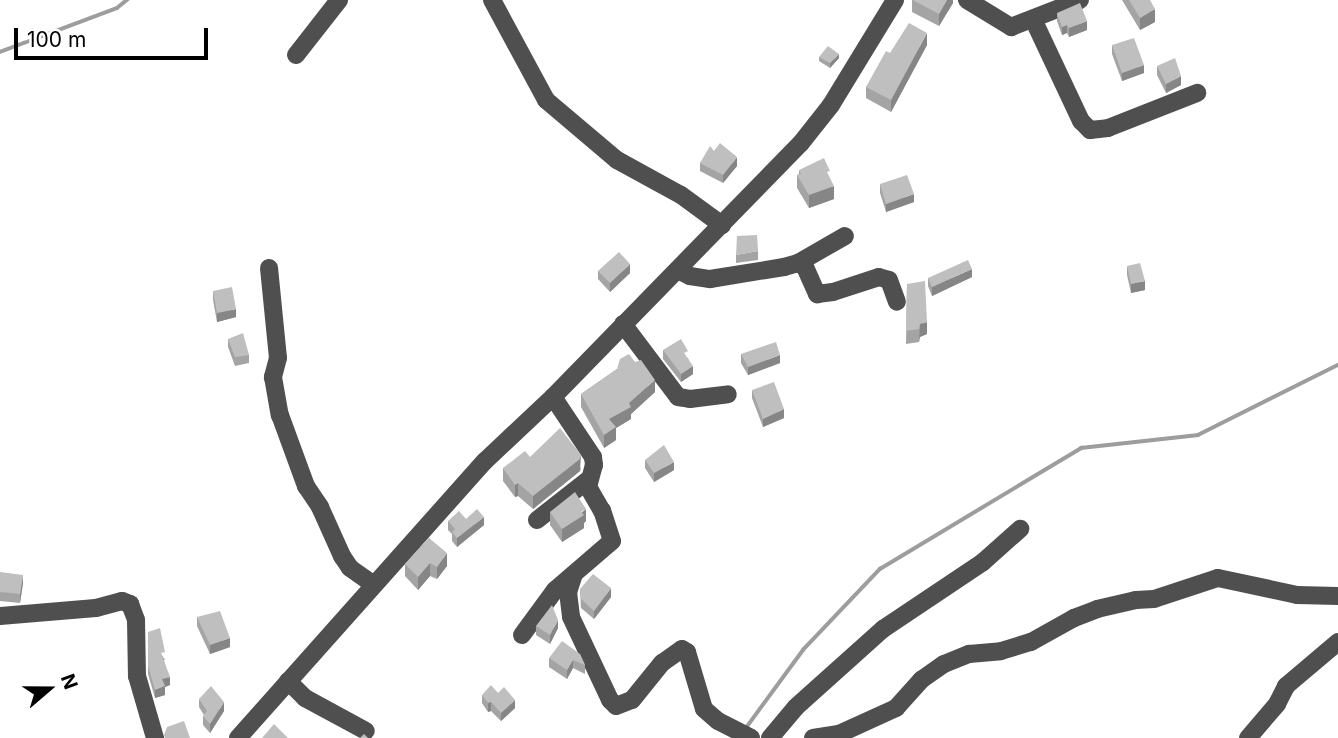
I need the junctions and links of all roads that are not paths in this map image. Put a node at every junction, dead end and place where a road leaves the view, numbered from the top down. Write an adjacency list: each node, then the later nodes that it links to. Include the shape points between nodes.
1 (339, 0): 7 (street)
2 (492, 0): 9 (street, via 546,100 617,160 681,195)
3 (895, 0): 9 (street, via 831,105)
4 (967, 0): 6 (street, via 1011,26)
5 (1080, 0): 6 (street)
6 (1033, 19): 8 (street, via 1081,121 1090,130 1108,128)
7 (296, 55)
8 (1197, 93)
9 (722, 225): 13 (street)
10 (845, 236): 11 (street)
11 (798, 262): 13 (street, via 710,279); 14 (street, via 817,294 879,277 890,280)
12 (268, 268): 22 (street, via 278,358 274,377 281,415 306,486 342,556 350,568)
13 (678, 270): 15 (street)
14 (897, 302)
15 (623, 324): 16 (street, via 678,397); 17 (street)
16 (729, 394)
17 (553, 397): 18 (street, via 593,457); 22 (street, via 485,461)
18 (588, 480): 19 (street); 21 (street, via 612,541)
19 (537, 520)
20 (1020, 529): 32 (street, via 983,562 883,629 796,707)
21 (573, 577): 25 (street, via 555,590); 31 (street, via 568,602 571,617 616,706 632,700 662,663 682,649 687,652 704,709)
22 (373, 584): 27 (street)
23 (1338, 596): 33 (street, via 1297,595 1219,578 1154,599 1097,609 1031,642 969,654 944,664 920,680 896,708 839,734)
24 (0, 616): 29 (street, via 96,608 122,601 130,604 136,620 137,676)
25 (522, 635)
26 (1338, 642): 34 (street, via 1286,687)
27 (288, 681): 28 (street, via 304,698); 30 (street)
28 (366, 732)
29 (155, 738)
30 (238, 738)
31 (751, 738)
32 (770, 738)
33 (813, 738)
34 (1248, 738)

